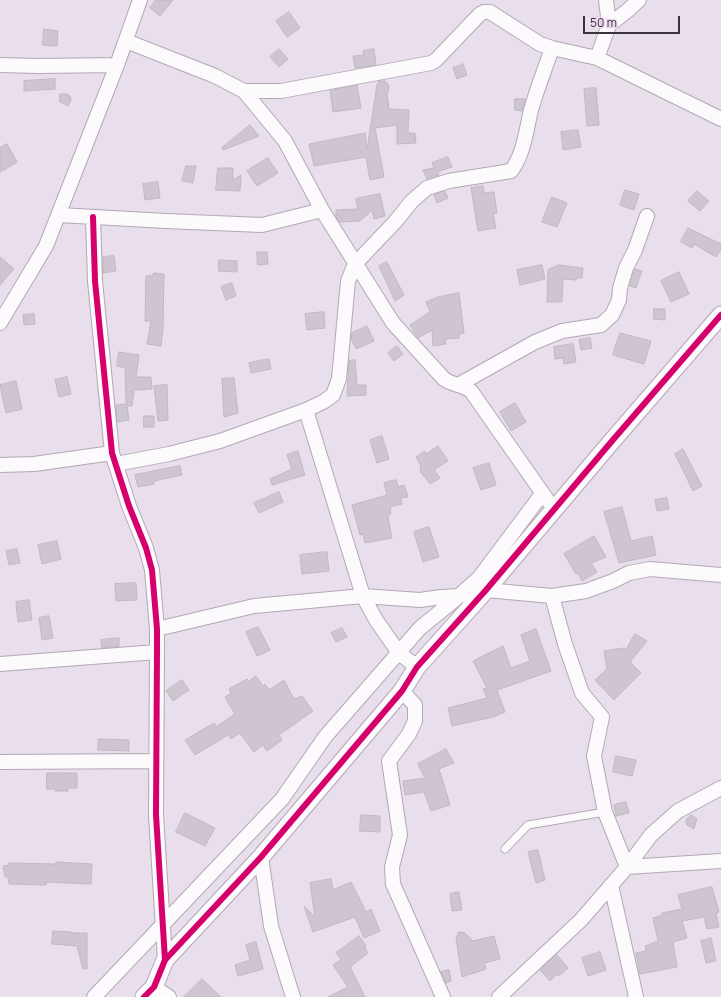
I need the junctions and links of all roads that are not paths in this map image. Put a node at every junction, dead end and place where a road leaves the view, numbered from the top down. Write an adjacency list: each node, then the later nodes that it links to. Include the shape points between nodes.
1 (140, 0): 5 (street)
2 (606, 0): 4 (street)
3 (639, 0): 4 (street)
4 (609, 25): 7 (street)
5 (126, 41): 9 (street); 10 (street, via 215,76)
6 (552, 48): 7 (street); 10 (street, via 540,44 490,12 484,12 431,63 281,91); 16 (street, via 519,157 511,171 449,181 427,188)
7 (597, 58): 11 (street)
8 (0, 65): 9 (street)
9 (117, 65): 13 (street)
10 (244, 91): 12 (street, via 285,141)
11 (721, 119)
12 (322, 210): 15 (street, via 262,225); 16 (street)
13 (59, 215): 15 (street); 18 (street, via 46,246)
14 (647, 216): 19 (street, via 626,268 619,300 612,315 602,325 562,331 535,342)
15 (93, 217): 21 (street, via 95,280)
16 (355, 264): 19 (street, via 393,323 444,379); 20 (street, via 348,281 339,379 333,395)
17 (721, 315): 24 (street)
18 (0, 323)
19 (458, 385): 23 (street, via 471,391)
20 (306, 410): 21 (street, via 220,441 169,454); 27 (street)
21 (114, 458): 22 (street); 30 (street, via 152,570)
22 (0, 465)
23 (542, 494): 24 (street); 28 (street, via 479,578)
24 (555, 510): 26 (street)
25 (721, 576): 29 (street, via 650,569 629,573 586,591)
26 (486, 590): 28 (street); 29 (street); 34 (street)
27 (363, 596): 28 (street, via 420,600); 30 (street, via 254,606); 32 (street)
28 (459, 596): 32 (street, via 420,628)
29 (552, 596): 39 (street, via 582,694 602,717 594,756)
30 (157, 629): 31 (street)
31 (157, 652): 33 (street); 36 (street)
32 (399, 653): 34 (street); 45 (street, via 325,737 282,799)
33 (0, 664)
34 (417, 667): 35 (street)
35 (402, 691): 41 (street); 51 (street, via 415,704 416,721 389,761 400,835 392,867 393,884)
36 (156, 761): 37 (street); 45 (street, via 156,815)
37 (0, 762)
38 (721, 788): 43 (street, via 678,811 651,835)
39 (605, 812): 40 (lane, via 528,825); 43 (street)
40 (505, 849)
41 (261, 857): 46 (street); 50 (street, via 271,926)
42 (721, 861): 43 (street)
43 (627, 867): 44 (street)
44 (611, 885): 52 (street, via 581,920); 53 (street)
45 (163, 923): 46 (street); 48 (street)
46 (165, 960): 47 (street)
47 (149, 992): 49 (street)
48 (94, 997)
49 (169, 997)
50 (293, 997)
51 (443, 997)
52 (499, 997)
53 (636, 997)

